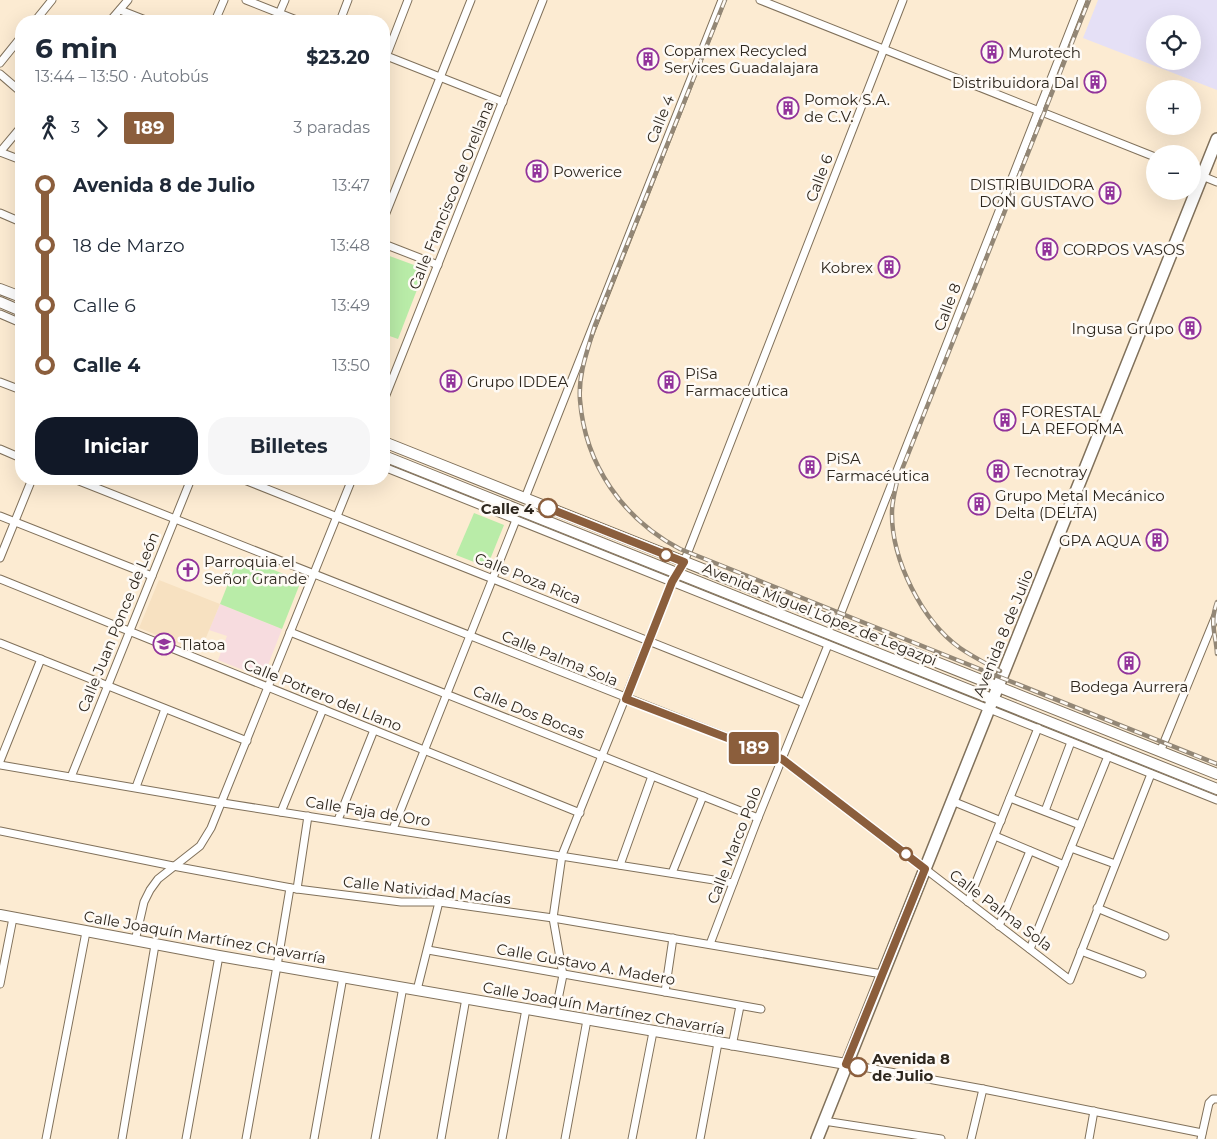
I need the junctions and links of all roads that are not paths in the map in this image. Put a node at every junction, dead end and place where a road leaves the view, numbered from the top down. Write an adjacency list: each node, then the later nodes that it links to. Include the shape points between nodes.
1 (52, 0): 16 (street)
2 (128, 0): 14 (street)
3 (224, 0): 19 (street)
4 (246, 0): 15 (street)
5 (285, 0): 15 (street)
6 (348, 0): 21 (street)
7 (408, 0): 23 (street)
8 (471, 0): 28 (street)
9 (543, 0): 30 (street, Calle Francisco de Orellana)
10 (722, 0): 65 (street, Calle 4)
11 (760, 0): 24 (street)
12 (903, 0): 24 (street, Calle 6)
13 (1082, 0): 31 (street, Calle 8)
14 (120, 10): 17 (street); 18 (street)
15 (279, 13): 20 (street)
16 (40, 15)
17 (115, 15)
18 (133, 15)
19 (218, 15)
20 (284, 15)
21 (342, 15)
22 (15, 44): 26 (street)
23 (390, 45)
24 (883, 50): 31 (street); 72 (street, Calle 6)
25 (390, 59): 28 (street)
26 (0, 63)
27 (0, 74): 29 (street)
28 (440, 77): 30 (street); 41 (street)
29 (15, 87)
30 (503, 102): 45 (street, Calle Francisco de Orellana)
31 (1038, 111): 35 (street); 80 (street, Calle 8)
32 (15, 134): 34 (street)
33 (1217, 139): 37 (main road, Avenida 8 de Julio)
34 (0, 152): 36 (street)
35 (1146, 153)
36 (15, 158)
37 (1201, 167)
38 (1201, 176): 39 (street)
39 (1217, 182)
40 (1187, 200): 91 (main road, Avenida 8 de Julio)
41 (390, 203)
42 (0, 213): 43 (street)
43 (15, 219)
44 (390, 246): 45 (street)
45 (438, 265): 53 (street, Calle Francisco de Orellana)
46 (0, 289): 47 (main road)
47 (15, 295)
48 (0, 302): 49 (main road)
49 (15, 308)
50 (0, 314): 51 (street)
51 (15, 320)
52 (0, 382): 54 (street)
53 (390, 385)
54 (15, 388)
55 (390, 444): 65 (main road, Avenida Miguel López de Legazpi)
56 (0, 449): 57 (street)
57 (15, 455)
58 (390, 458): 75 (main road, Avenida Miguel López de Legazpi)
59 (390, 469): 69 (street, Avenida Miguel López de Legazpi)
60 (30, 485): 70 (street)
61 (89, 485): 68 (street, Calle Palma Sola)
62 (189, 485): 68 (street, Calle Juan Ponce de León)
63 (257, 485): 67 (street, Calle Poza Rica)
64 (350, 485): 67 (street)
65 (525, 498): 72 (main road, Avenida Miguel López de Legazpi)
66 (0, 516): 70 (street)
67 (337, 517): 73 (street); 77 (street, Calle Poza Rica)
68 (175, 519): 73 (street, Calle Palma Sola); 74 (street, Calle Juan Ponce de León)
69 (516, 520): 75 (street, Avenida Miguel López de Legazpi); 77 (street)
70 (15, 522): 71 (street); 74 (street)
71 (0, 558)
72 (684, 562): 75 (street, Calle 6); 78 (main road, Avenida Miguel López de Legazpi)
73 (313, 575): 83 (street); 84 (street, Calle Palma Sola)
74 (152, 576): 82 (street, Calle Juan Ponce de León)
75 (675, 577): 81 (main road, Avenida Miguel López de Legazpi); 85 (street, Calle 6); 87 (street, Avenida Miguel López de Legazpi)
76 (0, 579): 82 (street, Calle Potrero del Llano)
77 (493, 579): 84 (street); 85 (street, Calle Poza Rica)
78 (809, 612): 80 (main road, Avenida Miguel López de Legazpi); 81 (main road)
79 (1217, 613): 103 (street)
80 (837, 623): 91 (main road, Avenida Miguel López de Legazpi)
81 (805, 624): 95 (main road, Avenida Miguel López de Legazpi)
82 (130, 631): 89 (street, Calle Juan Ponce de León); 90 (street, Calle Potrero del Llano)
83 (290, 632): 90 (street); 92 (street, Calle Dos Bocas)
84 (470, 637): 92 (street); 93 (street, Calle Palma Sola)
85 (648, 641): 93 (street, Calle 6); 94 (street, Calle Poza Rica)
86 (0, 643): 88 (street)
87 (828, 645): 94 (street, Calle Marco Polo); 95 (street, Avenida Miguel López de Legazpi)
88 (41, 659): 89 (street); 107 (street)
89 (108, 686): 96 (street); 110 (street, Calle Juan Ponce de León)
90 (268, 688): 97 (street, Calle Potrero del Llano); 100 (street)
91 (997, 688): 95 (main road, Avenida 8 de Julio); 103 (main road, Avenida Miguel López de Legazpi)
92 (446, 694): 102 (street); 104 (street, Calle Dos Bocas)
93 (626, 699): 104 (street, Calle 6); 106 (street, Calle Palma Sola)
94 (804, 703): 106 (street, Calle Marco Polo)
95 (991, 704): 98 (street, Avenida Miguel López de Legazpi); 113 (main road, Avenida Miguel López de Legazpi); 117 (main road, Avenida 8 de Julio)
96 (165, 709): 100 (street); 112 (street)
97 (323, 710): 99 (street, Calle Potrero del Llano); 120 (street)
98 (1038, 728): 101 (street, Avenida Miguel López de Legazpi); 115 (street)
99 (374, 730): 102 (street, Calle Potrero del Llano); 124 (street)
100 (247, 741): 118 (street)
101 (1071, 742): 105 (street, Avenida Miguel López de Legazpi); 119 (street)
102 (424, 750): 121 (street, Calle Potrero del Llano); 127 (street)
103 (1160, 752): 109 (main road, Avenida Miguel López de Legazpi)
104 (603, 756): 111 (street, Calle Dos Bocas); 121 (street, Calle 6)
105 (1108, 756): 108 (street, Avenida Miguel López de Legazpi); 126 (street)
106 (782, 759): 123 (street, Calle Marco Polo); 137 (street, Calle Palma Sola)
107 (0, 763): 110 (street, Calle Faja de Oro)
108 (1151, 774): 116 (street, Avenida Miguel López de Legazpi); 133 (street)
109 (1217, 774)
110 (71, 776): 112 (street, Calle Faja de Oro)
111 (652, 776): 114 (street, Calle Dos Bocas); 134 (street)
112 (136, 787): 118 (street, Calle Faja de Oro)
113 (1217, 789)
114 (703, 796): 123 (street, Calle Dos Bocas); 138 (street)
115 (1010, 798): 119 (street); 125 (street)
116 (1217, 800)
117 (952, 801): 125 (street); 137 (main road, Avenida 8 de Julio)
118 (223, 803): 120 (street, Calle Faja de Oro); 136 (street, via 200,846)
119 (1045, 811): 126 (street)
120 (281, 812): 122 (street, Calle Faja de Oro)
121 (580, 813): 132 (street, Calle 6)
122 (308, 816): 124 (street, Calle Faja de Oro); 140 (street)
123 (758, 818): 139 (street, Calle Marco Polo)
124 (338, 820): 127 (street, Calle Faja de Oro)
125 (1001, 821): 129 (street)
126 (1080, 825): 130 (street)
127 (393, 829): 132 (street, Calle Faja de Oro)
128 (0, 831): 136 (street, Calle Natividad Macías)
129 (994, 836): 131 (street); 142 (street)
130 (1071, 848): 133 (street); 135 (street)
131 (1030, 851): 135 (street); 147 (street)
132 (562, 855): 134 (street, Calle Faja de Oro); 146 (street, Calle 6)
133 (1115, 864): 143 (street)
134 (620, 865): 138 (street, Calle Faja de Oro)
135 (1064, 865): 154 (street)
136 (173, 866): 140 (street, Calle Natividad Macías); 151 (street, via 150,890)
137 (925, 869): 142 (street, Calle Palma Sola); 159 (main road, Avenida 8 de Julio)
138 (672, 873): 139 (street, Calle Faja de Oro)
139 (733, 883): 152 (street, Calle Marco Polo)
140 (293, 889): 141 (street, Calle Natividad Macías, via 401,902); 158 (street)
141 (439, 902): 146 (street, Calle Natividad Macías); 155 (street)
142 (968, 902): 147 (street, Calle Palma Sola)
143 (1098, 908): 149 (street); 156 (street)
144 (0, 916): 145 (main road, Calle Joaquín Martínez Chavarría)
145 (13, 918): 148 (main road, Calle Joaquín Martínez Chavarría); 163 (street)
146 (553, 918): 150 (street, Calle Natividad Macías); 161 (street, Calle 6)
147 (999, 926): 154 (street, Calle Palma Sola)
148 (86, 932): 151 (main road, Calle Joaquín Martínez Chavarría); 182 (street)
149 (1166, 936)
150 (674, 938): 152 (street, Calle Natividad Macías); 166 (street)
151 (135, 941): 153 (main road, Calle Joaquín Martínez Chavarría)
152 (710, 944): 159 (street, Calle Natividad Macías)
153 (155, 945): 157 (main road, Calle Joaquín Martínez Chavarría); 183 (street)
154 (1030, 949): 156 (street, Calle Palma Sola, via 1070,980)
155 (428, 950): 161 (street, Calle Gustavo A. Madero); 165 (street)
156 (1081, 951): 160 (street)
157 (219, 956): 158 (main road, Calle Joaquín Martínez Chavarría); 184 (street)
158 (278, 966): 162 (main road, Calle Joaquín Martínez Chavarría); 185 (street)
159 (882, 974): 176 (main road, Avenida 8 de Julio)
160 (1142, 974)
161 (563, 975): 166 (street, Calle Gustavo A. Madero); 171 (street)
162 (343, 977): 164 (main road, Calle Joaquín Martínez Chavarría); 186 (street)
163 (0, 984)
164 (403, 987): 165 (main road, Calle Joaquín Martínez Chavarría); 187 (street)
165 (417, 990): 167 (main road, Calle Joaquín Martínez Chavarría)
166 (665, 992): 168 (street, Calle Gustavo A. Madero)
167 (466, 998): 169 (main road, Calle Joaquín Martínez Chavarría); 188 (street)
168 (740, 1006): 170 (street, Calle Gustavo A. Madero); 175 (street)
169 (526, 1009): 171 (main road, Calle Joaquín Martínez Chavarría); 189 (street)
170 (761, 1009)
171 (555, 1014): 172 (main road, Calle Joaquín Martínez Chavarría)
172 (587, 1020): 173 (main road, Calle Joaquín Martínez Chavarría); 190 (street)
173 (653, 1032): 174 (main road, Calle Joaquín Martínez Chavarría); 191 (street)
174 (718, 1043): 175 (main road, Calle Joaquín Martínez Chavarría); 192 (street)
175 (732, 1046): 176 (main road, Calle Joaquín Martínez Chavarría)
176 (846, 1064): 177 (street, Calle Joaquín Martínez Chavarría); 180 (main road, Avenida 8 de Julio)
177 (983, 1089): 179 (street, Calle Joaquín Martínez Chavarría); 195 (street)
178 (1215, 1099): 181 (street, via 1209,1103)
179 (1094, 1111): 181 (street, Calle Joaquín Martínez Chavarría); 196 (street)
180 (824, 1121): 193 (main road, Avenida 8 de Julio); 194 (street)
181 (1202, 1136)
182 (46, 1139)
183 (122, 1139)
184 (186, 1139)
185 (246, 1139)
186 (314, 1139)
187 (375, 1139)
188 (441, 1139)
189 (502, 1139)
190 (565, 1139)
191 (632, 1139)
192 (700, 1139)
193 (817, 1139)
194 (941, 1139)
195 (970, 1139)
196 (1089, 1139)

